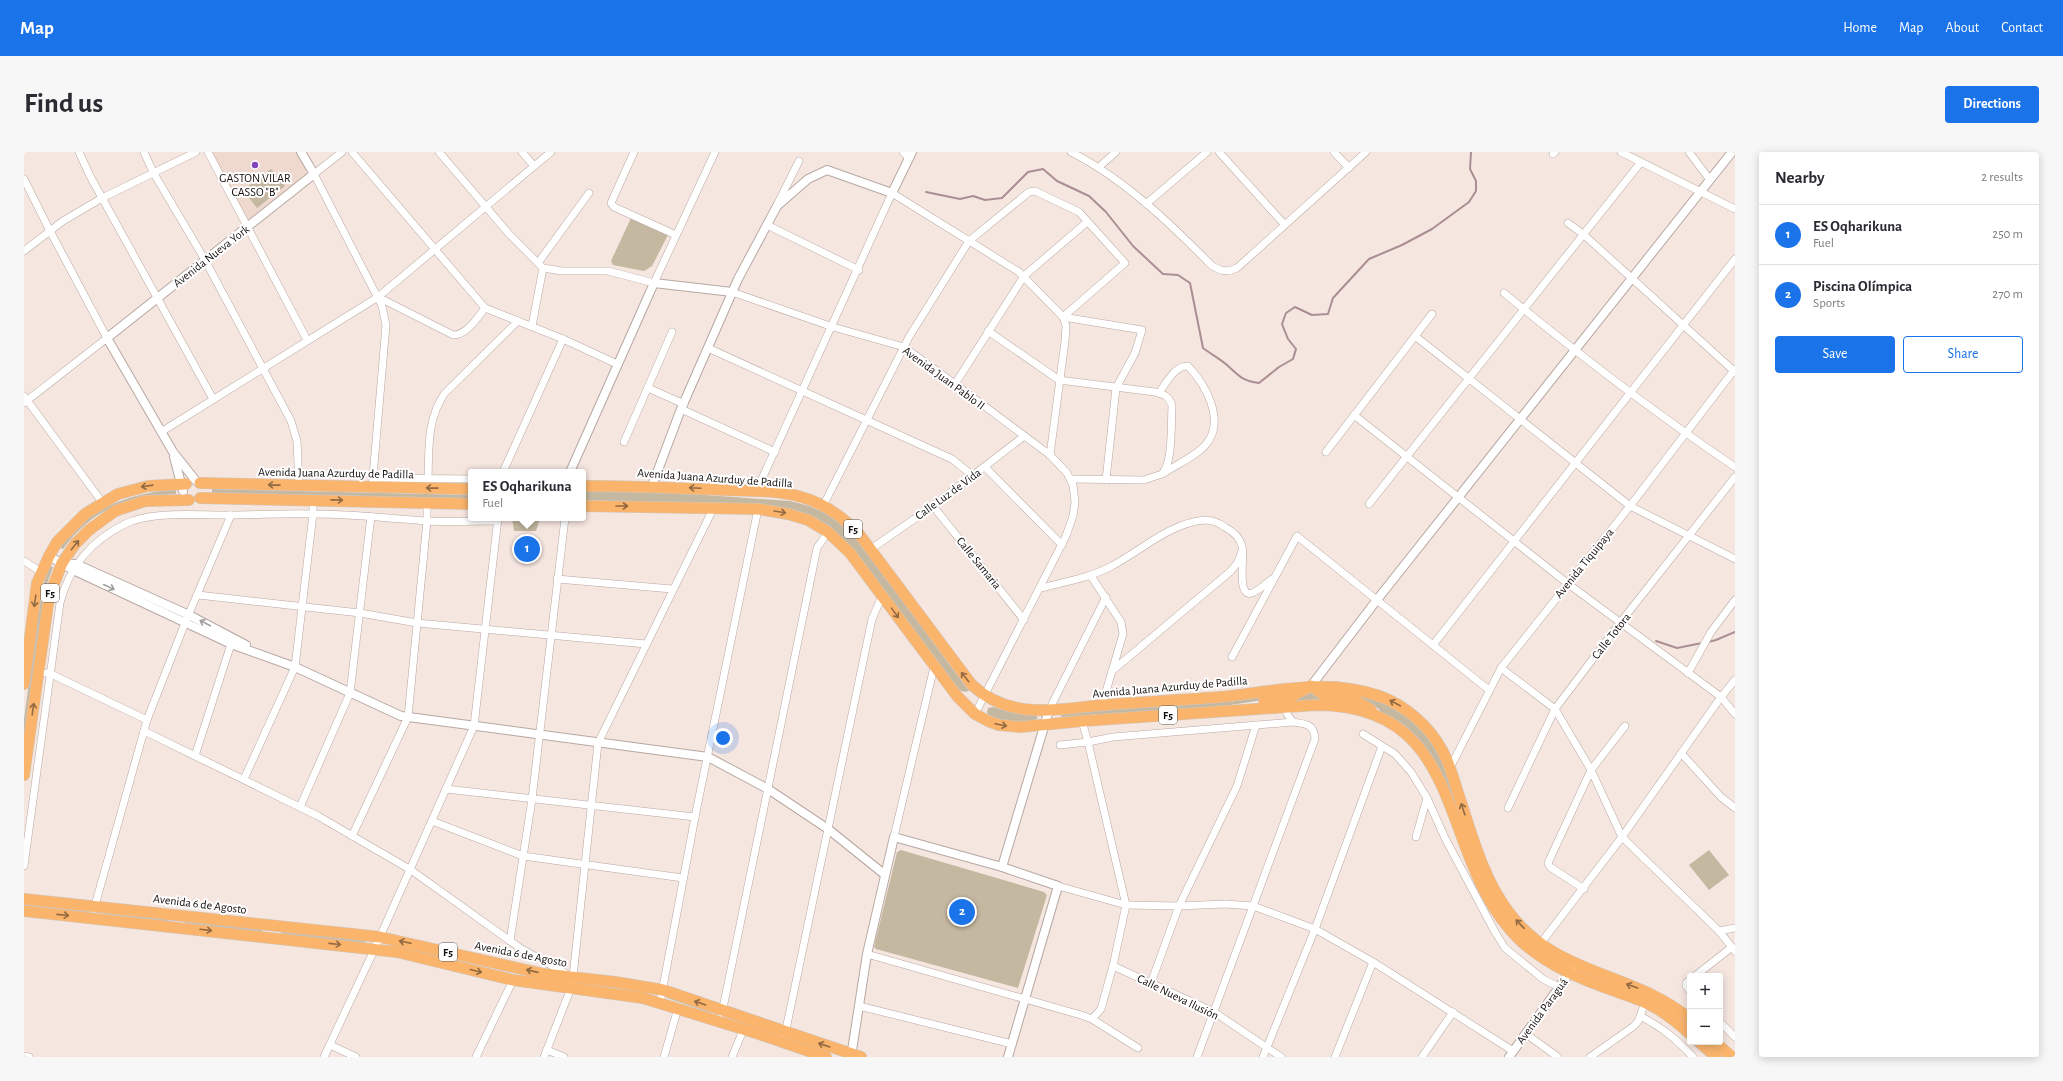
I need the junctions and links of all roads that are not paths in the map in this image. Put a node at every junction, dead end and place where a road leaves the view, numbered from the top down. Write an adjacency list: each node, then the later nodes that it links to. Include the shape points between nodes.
1 (79, 152): 35 (street)
2 (144, 152): 28 (street)
3 (196, 152): 28 (street)
4 (208, 152): 44 (street)
5 (301, 152): 29 (street)
6 (342, 152): 29 (street)
7 (352, 152): 49 (street)
8 (439, 152): 38 (street)
9 (522, 152): 25 (street)
10 (551, 152): 25 (street)
11 (634, 152): 47 (street, via 611,203 614,207)
12 (715, 152): 47 (street)
13 (1071, 152): 26 (street)
14 (1116, 152): 26 (street)
15 (1206, 152): 36 (street)
16 (1219, 152): 43 (street)
17 (1334, 152): 27 (street)
18 (1366, 152): 27 (street)
19 (1621, 152): 24 (street)
20 (1689, 152): 31 (street)
21 (1732, 152): 31 (street)
22 (908, 154): 34 (street)
23 (799, 161): 37 (street)
24 (1641, 162): 32 (street); 46 (street)
25 (534, 166): 38 (street)
26 (1098, 167): 36 (street)
27 (1349, 168): 43 (street)
28 (153, 172): 35 (street); 52 (street)
29 (314, 174): 44 (street, Avenida Nueva York); 60 (street)
30 (24, 179): 45 (street)
31 (1710, 180): 32 (street)
32 (1700, 191): 39 (street); 56 (street)
33 (589, 193): 53 (street)
34 (892, 193): 37 (street, via 827,170 814,175); 48 (street); 54 (street)
35 (102, 198): 45 (street); 61 (street)
36 (1146, 204): 43 (street, via 1212,265 1222,271 1236,268)
37 (777, 206): 42 (street)
38 (485, 207): 49 (street); 53 (street)
39 (1735, 208)
40 (1087, 222): 48 (street, via 1079,212 1070,207 1035,191 1028,192); 55 (street); 65 (street, via 1125,263)
41 (1568, 223): 46 (street)
42 (767, 224): 54 (street); 58 (street)
43 (1284, 224)
44 (246, 228): 52 (street, Avenida Nueva York); 75 (street)
45 (50, 231): 50 (street); 73 (street)
46 (1583, 234): 56 (street); 63 (street)
47 (676, 235): 57 (street)
48 (969, 241): 55 (street); 76 (street)
49 (435, 249): 60 (street); 62 (street)
50 (24, 251)
51 (1735, 259): 68 (street)
52 (205, 260): 61 (street, Avenida Nueva York); 80 (street)
53 (540, 265): 57 (street, Avenida Juan Pablo II, via 562,272 608,271); 67 (street)
54 (859, 270): 69 (street)
55 (1024, 276): 65 (street); 70 (street)
56 (1632, 278): 68 (street); 78 (street)
57 (654, 283): 58 (street, Avenida Juan Pablo II); 79 (street)
58 (732, 292): 69 (street, Avenida Juan Pablo II); 77 (street)
59 (1504, 293): 63 (street)
60 (378, 297): 62 (street, via 453,335 459,335 464,331); 75 (street); 117 (street, via 386,325 386,344)
61 (157, 298): 73 (street, Avenida Nueva York); 90 (street)
62 (485, 308): 66 (street)
63 (1524, 309): 78 (street); 82 (street)
64 (1432, 314): 72 (street)
65 (1064, 317): 83 (street, via 1065,341); 86 (street, via 1142,330 1135,353)
66 (518, 321): 67 (street); 113 (street, via 439,402 430,427)
67 (532, 326): 74 (street)
68 (1684, 326): 81 (street); 89 (street)
69 (833, 327): 76 (street, Avenida Juan Pablo II); 87 (street)
70 (988, 331): 83 (street); 84 (street)
71 (672, 332): 85 (street)
72 (1415, 336): 82 (street); 93 (street)
73 (107, 338): 91 (street); 96 (street)
74 (563, 339): 79 (street); 108 (street)
75 (307, 340): 80 (street)
76 (904, 347): 84 (street, Avenida Juan Pablo II); 95 (street)
77 (708, 348): 87 (street); 92 (street)
78 (1576, 349): 89 (street); 94 (street)
79 (617, 364): 109 (street)
80 (263, 368): 90 (street); 118 (street, via 295,430 299,452)
81 (1735, 370): 97 (street, Avenida Tiquipaya)
82 (1469, 379): 94 (street); 104 (street)
83 (1059, 380): 86 (street); 103 (street)
84 (955, 384): 98 (street, Avenida Juan Pablo II)
85 (648, 388): 92 (street); 99 (street)
86 (1116, 388): 88 (street); 116 (street)
87 (803, 392): 95 (street); 101 (street)
88 (1159, 393): 110 (street, via 1168,397 1172,406 1167,465); 110 (street, via 1175,371 1181,366 1188,366 1213,405 1215,418 1212,435 1206,444)
89 (1631, 393): 97 (street); 105 (street)
90 (213, 399): 96 (street)
91 (25, 400): 126 (street)
92 (682, 406): 101 (street); 120 (street)
93 (1354, 415): 102 (street); 104 (street)
94 (1520, 419): 105 (street); 124 (street)
95 (868, 421): 111 (street, via 952,459); 131 (street)
96 (161, 432): 100 (street)
97 (1686, 434): 107 (street); 133 (street, Avenida Tiquipaya)
98 (1024, 437): 103 (street, Avenida Juan Pablo II); 106 (street, Calle Luz de Vida)
99 (624, 442)
100 (173, 452): 121 (street); 121 (street)
101 (775, 452): 123 (street)
102 (1326, 452)
103 (1050, 456): 115 (street, Avenida Juan Pablo II)
104 (1407, 457): 124 (street); 129 (street)
105 (1576, 463): 133 (street); 145 (street)
106 (985, 467): 111 (street, Calle Luz de Vida); 146 (street)
107 (1735, 467)
108 (504, 469)
109 (571, 469)
110 (1162, 474): 116 (street, via 1144,480)
111 (973, 476): 132 (street, Calle Luz de Vida)
112 (1735, 478): 144 (street, Calle Totora)
113 (428, 479): 114 (street); 117 (street)
114 (468, 479)
115 (1071, 479): 116 (street); 146 (street, via 1074,509)
116 (1106, 480)
117 (372, 483): 118 (highway, Avenida Juana Azurduy de Padilla / F5); 122 (highway, Avenida Juana Azurduy de Padilla / F5, one-way to 117)
118 (299, 486): 121 (highway, Avenida Juana Azurduy de Padilla / F5, one-way to 121)
119 (586, 486): 120 (highway, Avenida Juana Azurduy de Padilla / F5)
120 (652, 486): 123 (highway, Avenida Juana Azurduy de Padilla / F5, one-way to 120)
121 (191, 489): 125 (highway, Avenida Juana Azurduy de Padilla / F5); 126 (highway, Avenida Juana Azurduy de Padilla / F5, one-way to 126, via 132,489); 152 (highway, Avenida Juana Azurduy de Padilla / F5, one-way to 121, via 89,530 115,511)
122 (468, 489)
123 (756, 492): 131 (highway, Avenida Juana Azurduy de Padilla / F5, via 801,497)
124 (1458, 498): 145 (street); 165 (street)
125 (313, 500): 127 (highway, Avenida Juana Azurduy de Padilla / F5, one-way to 127); 136 (street)
126 (102, 502): 149 (highway, Avenida Juana Azurduy de Padilla / F5, via 68,529)
127 (427, 502): 128 (highway, Avenida Juana Azurduy de Padilla / F5); 140 (street)
128 (468, 504)
129 (1369, 504)
130 (586, 506): 134 (highway, Avenida Juana Azurduy de Padilla / F5, one-way to 134)
131 (823, 506): 147 (highway, Avenida Juana Azurduy de Padilla / F5, via 847,522)
132 (933, 506): 147 (street, Calle Luz de Vida); 169 (street, Calle Samaria)
133 (1630, 506): 144 (street); 158 (street, Avenida Tiquipaya)
134 (713, 509): 135 (highway, Avenida Juana Azurduy de Padilla / F5); 160 (street)
135 (758, 510): 143 (highway, Avenida Juana Azurduy de Padilla / F5, one-way to 143, via 797,516); 218 (street)
136 (313, 514): 137 (street); 138 (street); 166 (street)
137 (231, 516): 153 (street, via 156,516 126,523 87,551); 161 (street)
138 (371, 516): 140 (street); 167 (street)
139 (468, 520): 140 (street)
140 (427, 521): 171 (street)
141 (498, 521): 173 (street)
142 (565, 521): 157 (street)
143 (828, 532): 162 (highway, Avenida Juana Azurduy de Padilla / F5, via 850,553); 224 (street, via 817,548)
144 (1690, 536): 150 (street); 172 (street, Calle Totora)
145 (1514, 542): 158 (street); 177 (street)
146 (1062, 545): 159 (street)
147 (871, 549): 191 (highway, Avenida Juana Azurduy de Padilla / F5, one-way to 147, via 961,672)
148 (1243, 549): 155 (street, via 1238,537 1230,530 1219,523 1206,520 1169,531 1111,567); 156 (street, via 1241,582 1246,593 1256,591); 183 (street, via 1231,572)
149 (49, 556): 152 (street); 154 (highway, Avenida Juana Azurduy de Padilla / F5)
150 (1735, 559)
151 (24, 561): 154 (street)
152 (62, 563): 153 (street); 184 (highway, Avenida Juana Azurduy de Padilla / F5, via 49,597)
153 (74, 567): 168 (street); 170 (street, one-way to 170); 184 (street, via 60,602)
154 (41, 572): 187 (highway, Avenida Juana Azurduy de Padilla / F5, one-way to 187, via 36,589)
155 (1091, 576): 159 (street); 163 (street)
156 (1276, 576): 165 (street, via 1297,536); 179 (street)
157 (557, 579): 160 (street); 174 (street)
158 (1567, 583): 172 (street); 182 (street, Avenida Tiquipaya)
159 (1041, 588): 169 (street)
160 (672, 589): 176 (street)
161 (198, 595): 166 (street); 168 (street)
162 (882, 596): 181 (highway, Avenida Juana Azurduy de Padilla / F5, one-way to 181); 233 (street, via 872,619)
163 (1106, 597): 183 (street, via 1121,622 1123,634); 196 (street)
164 (1735, 600): 185 (street, via 1711,632)
165 (1376, 601): 177 (street); 188 (street)
166 (302, 608): 167 (street); 180 (street)
167 (360, 614): 171 (street); 190 (street)
168 (189, 615): 170 (street); 178 (street, one-way to 168)
169 (1024, 620): 191 (street)
170 (185, 623): 175 (street); 202 (street)
171 (417, 623): 173 (street); 200 (street)
172 (1620, 623): 185 (street); 195 (street, Calle Totora)
173 (485, 630): 174 (street); 206 (street)
174 (550, 635): 176 (street); 211 (street)
175 (231, 644): 178 (street); 217 (street)
176 (646, 644): 213 (street)
177 (1432, 645): 189 (street)
178 (264, 655): 180 (street)
179 (1232, 657)
180 (295, 667): 190 (street); 222 (street)
181 (934, 667): 198 (highway, Avenida Juana Azurduy de Padilla / F5); 235 (street)
182 (1501, 668): 189 (street, Avenida Tiquipaya); 195 (street)
183 (1112, 671): 193 (street)
184 (44, 673): 202 (street); 221 (highway, Avenida Juana Azurduy de Padilla / F5, one-way to 184); 239 (street)
185 (1688, 673): 192 (street)
186 (1735, 680): 192 (street)
187 (24, 684)
188 (1311, 686): 193 (highway, Avenida Juana Azurduy de Padilla / F5, via 1221,697); 197 (highway, via 1288,698 1244,704); 201 (highway, via 1324,695 1361,702); 219 (highway, Avenida Juana Azurduy de Padilla / F5, one-way to 188, via 1434,738 1421,723 1398,705 1362,690)
189 (1489, 690): 219 (street, Avenida Tiquipaya)
190 (350, 693): 200 (street); 228 (street)
191 (983, 696): 196 (highway, Avenida Juana Azurduy de Padilla / F5, via 1014,708); 198 (street)
192 (1721, 697): 199 (street); 216 (street)
193 (1102, 705): 196 (highway, Avenida Juana Azurduy de Padilla / F5)
194 (1286, 707): 197 (highway, Avenida Juana Azurduy de Padilla / F5); 201 (highway, Avenida Juana Azurduy de Padilla / F5, via 1344,706); 204 (street, via 1287,714)
195 (1555, 709): 220 (street); 229 (street, Calle Totora)
196 (1049, 710): 207 (street)
197 (1224, 712): 203 (highway, Avenida Juana Azurduy de Padilla / F5)
198 (975, 714): 207 (highway, Avenida Juana Azurduy de Padilla / F5, one-way to 207, via 999,725 1020,728)
199 (1735, 714)
200 (408, 717): 206 (street); 234 (street)
201 (1379, 717): 269 (highway, Avenida Juana Azurduy de Padilla / F5, via 1395,725 1414,741 1430,762 1467,854 1497,913 1522,942 1539,955)
202 (147, 720): 209 (street)
203 (1082, 721): 207 (highway, Avenida Juana Azurduy de Padilla / F5); 212 (street)
204 (1293, 722): 205 (street); 251 (street, via 1310,725 1314,730 1315,739)
205 (1256, 725): 212 (street, via 1113,737); 250 (street, via 1237,786)
206 (474, 726): 211 (street); 223 (street)
207 (1044, 726): 241 (street)
208 (1625, 726): 220 (street)
209 (144, 731): 217 (street); 249 (street)
210 (1363, 734): 215 (street)
211 (539, 735): 213 (street); 226 (street)
212 (1088, 742): 214 (street); 248 (street)
213 (598, 743): 218 (street); 227 (street)
214 (1060, 745)
215 (1382, 746): 225 (street, via 1394,754 1411,772); 258 (street)
216 (1681, 753): 230 (street, via 1721,797); 237 (street)
217 (196, 756): 222 (street)
218 (708, 757): 224 (street); 231 (street)
219 (1450, 768): 263 (highway, Avenida Juana Azurduy de Padilla / F5, one-way to 219, via 1508,912 1492,884)
220 (1591, 770): 237 (street); 246 (street, via 1548,863 1550,867)
221 (24, 775)
222 (244, 779): 228 (street)
223 (446, 789): 226 (street); 232 (street)
224 (768, 789): 233 (street); 284 (street)
225 (1427, 798): 236 (street); 274 (street, via 1445,838 1505,948 1543,979)
226 (532, 799): 227 (street); 238 (street)
227 (591, 806): 231 (street); 240 (street)
228 (300, 807): 234 (street)
229 (1508, 808)
230 (1735, 808)
231 (695, 817): 244 (street)
232 (432, 820): 238 (street); 242 (street)
233 (828, 829): 243 (street); 292 (street)
234 (352, 836): 242 (street)
235 (894, 837): 241 (street); 243 (street)
236 (1416, 837)
237 (1622, 837): 246 (street); 259 (street)
238 (523, 856): 240 (street); 262 (street)
239 (24, 866)
240 (585, 866): 244 (street); 271 (street)
241 (1002, 867): 245 (street)
242 (411, 870): 260 (street); 262 (street)
243 (884, 874): 266 (street)
244 (683, 878): 276 (street)
245 (1058, 886): 248 (street); 278 (street)
246 (1584, 889): 263 (street)
247 (24, 899): 249 (highway, Avenida 6 de Agosto / F5)
248 (1126, 905): 250 (street); 268 (street)
249 (95, 906): 253 (highway, Avenida 6 de Agosto / F5); 254 (street)
250 (1179, 906): 251 (street); 273 (street)
251 (1253, 906): 258 (street); 282 (street)
252 (24, 911): 254 (highway, Avenida 6 de Agosto / F5, one-way to 254)
253 (178, 914): 255 (highway); 256 (highway, Avenida 6 de Agosto / F5)
254 (94, 918): 255 (highway, Avenida 6 de Agosto / F5)
255 (177, 926): 261 (highway, Avenida 6 de Agosto / F5, one-way to 261)
256 (272, 926): 260 (highway, Avenida 6 de Agosto / F5); 261 (highway)
257 (1735, 928): 259 (street)
258 (1314, 929): 267 (street); 298 (street)
259 (1719, 932): 265 (street)
260 (380, 937): 264 (street); 271 (highway, Avenida 6 de Agosto / F5, one-way to 260, via 544,974)
261 (270, 938): 264 (highway, Avenida 6 de Agosto / F5, one-way to 264)
262 (510, 941): 271 (street)
263 (1540, 943): 269 (highway, Avenida Juana Azurduy de Padilla / F5)
264 (375, 948): 272 (highway, Avenida 6 de Agosto / F5, one-way to 272); 295 (street)
265 (1734, 949): 270 (street)
266 (867, 954): 278 (street); 280 (street)
267 (1373, 962): 283 (street); 317 (street)
268 (1113, 966): 273 (street, Calle Nueva Ilusión); 287 (street, via 1101,1009)
269 (1572, 969): 274 (street, Avenida Paraguá); 277 (highway, Avenida Juana Azurduy de Padilla / F5)
270 (1699, 973)
271 (573, 977): 275 (street); 276 (highway, Avenida 6 de Agosto / F5)
272 (513, 980): 275 (highway, Avenida 6 de Agosto / F5); 307 (street)
273 (1151, 983): 282 (street, Calle Nueva Ilusión)
274 (1559, 987): 291 (street, Avenida Paraguá)
275 (571, 988): 279 (highway, Avenida 6 de Agosto / F5, via 643,998); 299 (street)
276 (663, 990): 279 (street); 284 (highway, Avenida 6 de Agosto / F5, one-way to 276)
277 (1646, 997): 285 (street); 286 (highway, Avenida Juana Azurduy de Padilla / F5, via 1676,1008); 290 (highway, Avenida Juana Azurduy de Padilla / F5)
278 (1025, 998): 287 (street); 294 (street)
279 (660, 1003): 281 (highway, Avenida 6 de Agosto / F5)
280 (859, 1006): 294 (street); 303 (street)
281 (678, 1008): 284 (highway, Avenida 6 de Agosto / F5); 310 (street)
282 (1214, 1012): 298 (street, Calle Nueva Ilusión); 314 (street)
283 (1452, 1012): 301 (street); 318 (street)
284 (722, 1016): 289 (highway, Avenida 6 de Agosto / F5); 292 (highway, Avenida 6 de Agosto / F5)
285 (1640, 1016): 320 (street, via 1634,1026); 321 (street, via 1662,1027)
286 (1687, 1017)
287 (1092, 1019): 297 (street)
288 (1723, 1025): 293 (street)
289 (744, 1028): 292 (highway, Avenida 6 de Agosto / F5); 311 (street)
290 (1687, 1032)
291 (1526, 1034): 301 (street, Avenida Paraguá); 319 (street)
292 (785, 1037): 303 (highway, Avenida 6 de Agosto / F5, one-way to 292); 312 (highway, Avenida 6 de Agosto / F5)
293 (1735, 1037)
294 (1012, 1044): 313 (street)
295 (330, 1045): 305 (street); 306 (street)
296 (1704, 1045): 300 (highway)
297 (1138, 1048)
298 (1266, 1048): 315 (street); 316 (street, Calle Nueva Ilusión)
299 (547, 1050): 308 (street); 309 (street)
300 (1713, 1050): 322 (highway)
301 (1511, 1054)
302 (24, 1056): 304 (street)
303 (854, 1056)
304 (29, 1057)
305 (324, 1057)
306 (356, 1057)
307 (476, 1057)
308 (544, 1057)
309 (564, 1057)
310 (664, 1057)
311 (732, 1057)
312 (826, 1057)
313 (1008, 1057)
314 (1197, 1057)
315 (1263, 1057)
316 (1281, 1057)
317 (1335, 1057)
318 (1422, 1057)
319 (1558, 1057)
320 (1590, 1057)
321 (1693, 1057)
322 (1732, 1057)

